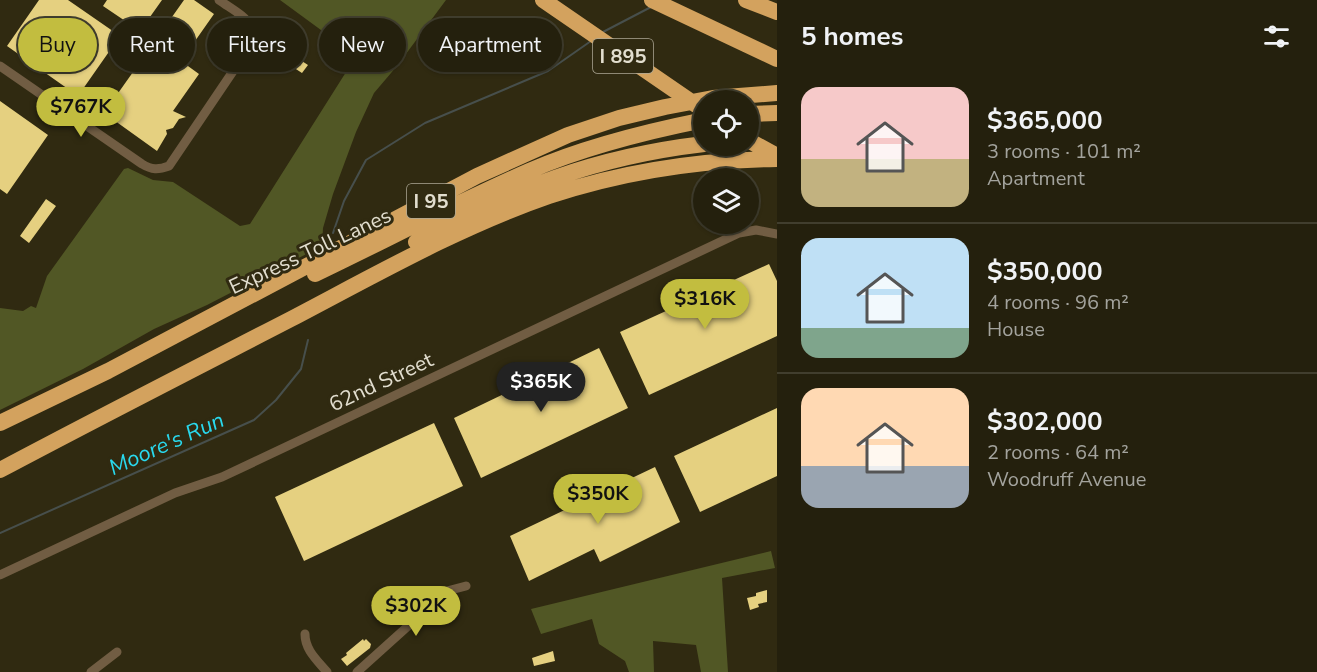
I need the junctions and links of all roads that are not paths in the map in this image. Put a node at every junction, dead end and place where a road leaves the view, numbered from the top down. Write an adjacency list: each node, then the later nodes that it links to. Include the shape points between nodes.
1 (219, 0): 9 (street, via 243,17 252,27 253,36 169,166 159,170 142,164)
2 (543, 0): 11 (highway, I 895)
3 (652, 0): 8 (highway)
4 (676, 0): 7 (highway)
5 (746, 0): 6 (highway)
6 (777, 12)
7 (777, 49)
8 (777, 59)
9 (0, 66)
10 (777, 93): 22 (highway, I 95, via 665,107 568,135 477,176)
11 (693, 103)
12 (777, 113): 13 (highway)
13 (759, 114)
14 (693, 123): 22 (highway, Express Toll Lanes, via 625,138 529,171)
15 (759, 140): 16 (highway)
16 (777, 140)
17 (693, 146): 21 (highway, Express Toll Lanes, via 617,159 526,188 394,255)
18 (759, 146): 19 (highway)
19 (777, 157): 21 (highway, I 95, via 678,166 552,195 472,227)
20 (777, 234): 25 (street, 62nd Street, via 756,230 739,233 222,477 175,493)
21 (330, 298): 24 (highway, I 95)
22 (108, 371): 23 (highway, I 95)
23 (0, 423)
24 (0, 470)
25 (0, 574)
26 (466, 586): 31 (street, via 447,591)
27 (305, 634): 30 (street, via 309,650)
28 (117, 652): 29 (street)
29 (91, 672)
30 (327, 672)
31 (357, 672)

